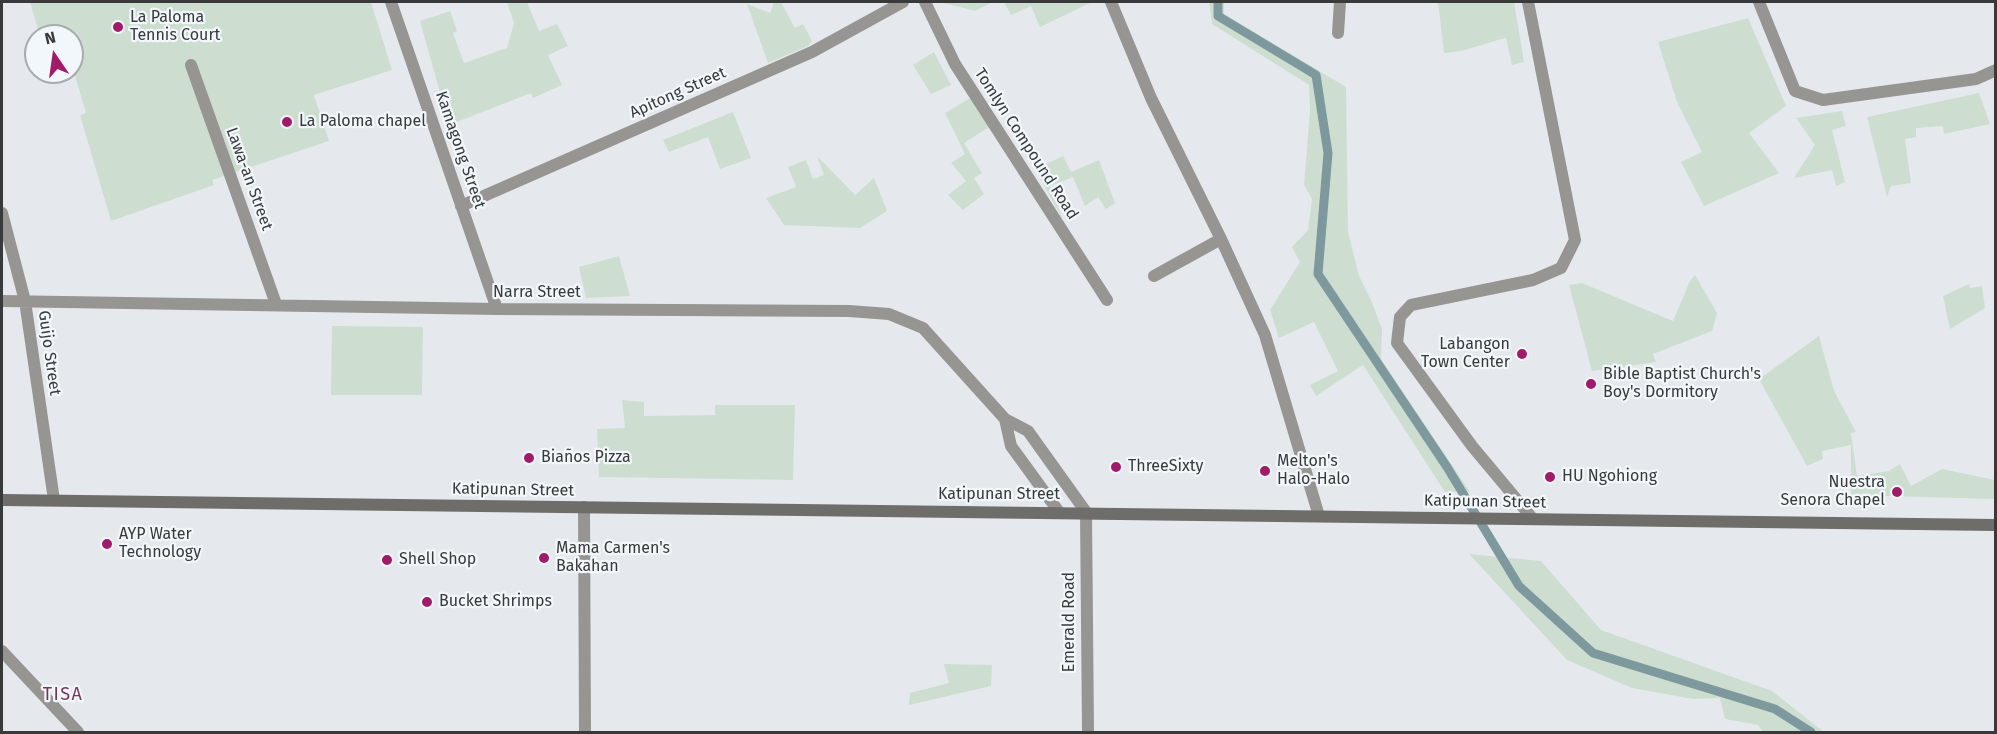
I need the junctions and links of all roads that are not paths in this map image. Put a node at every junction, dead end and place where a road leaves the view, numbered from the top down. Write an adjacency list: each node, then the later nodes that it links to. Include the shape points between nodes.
1 (391, 2): 11 (street, Kamagong Street)
2 (903, 2): 11 (street, Apitong Street, via 812,52)
3 (925, 2): 15 (street, Tomlyn Compound Road, via 955,64)
4 (1111, 2): 13 (street, via 1151,98)
5 (1340, 2): 8 (street)
6 (1528, 2): 27 (street, via 1575,240 1561,268 1533,280 1411,305 1400,316 1397,343 1472,446)
7 (1759, 2): 10 (street, via 1795,91 1822,100 1976,79)
8 (1338, 33)
9 (191, 65): 18 (street, Lawa-an Street)
10 (1995, 70)
11 (461, 206): 19 (street, Kamagong Street)
12 (2, 213): 17 (street, Guijo Street)
13 (1221, 239): 14 (street); 26 (street, via 1264,335)
14 (1154, 276)
15 (1107, 300)
16 (2, 301): 17 (street, Narra Street)
17 (25, 301): 18 (street, Narra Street); 22 (street, Guijo Street)
18 (276, 304): 19 (street, Narra Street)
19 (497, 309): 20 (street, Narra Street, via 889,314 923,328)
20 (1005, 419): 24 (street, Narra Street, via 1011,446); 25 (street, Narra Street, via 1028,431)
21 (2, 500): 22 (main road, Katipunan Street)
22 (54, 500): 23 (main road, Katipunan Street)
23 (584, 507): 24 (main road, Katipunan Street); 31 (street)
24 (1059, 512): 25 (main road, Katipunan Street)
25 (1086, 512): 26 (main road, Katipunan Street); 32 (street, Emerald Road)
26 (1319, 516): 27 (main road, Katipunan Street)
27 (1532, 519): 28 (main road, Katipunan Street)
28 (1995, 525)
29 (2, 651): 30 (street)
30 (78, 732)
31 (585, 732)
32 (1088, 732)

